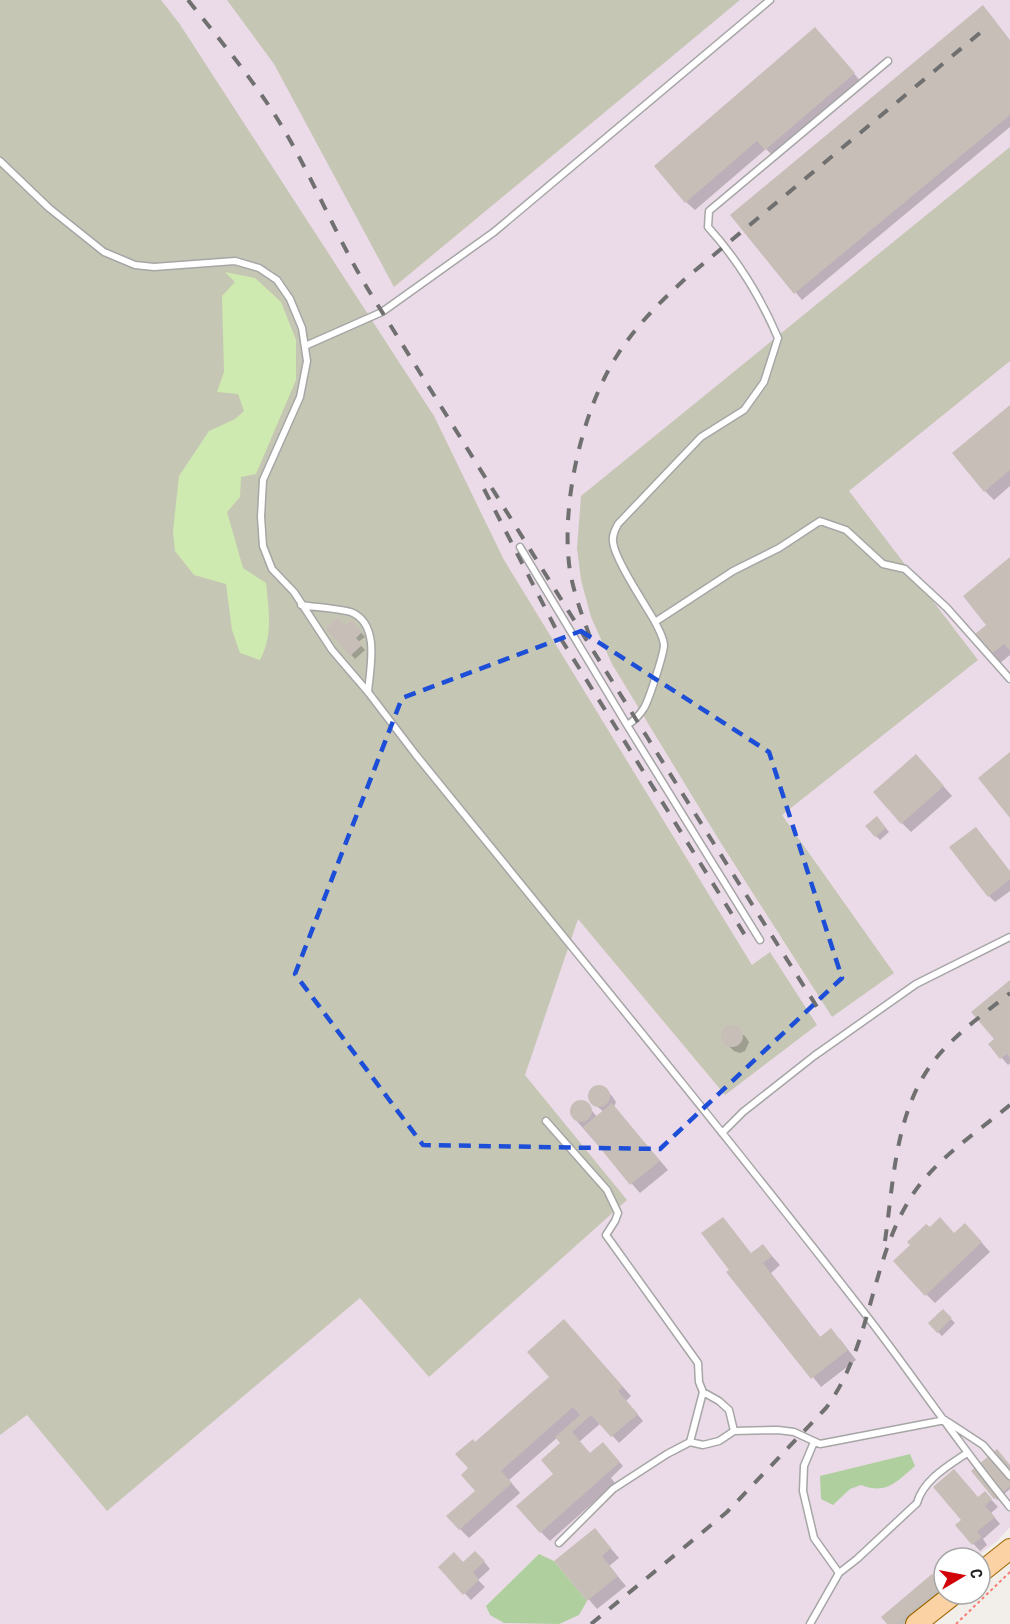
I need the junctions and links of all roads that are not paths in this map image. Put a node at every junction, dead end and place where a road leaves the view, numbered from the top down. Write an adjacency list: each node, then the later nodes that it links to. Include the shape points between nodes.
1 (770, 0): 4 (lane, via 454,262 382,312)
2 (888, 62): 7 (lane, via 709,211 708,227 766,311 778,338 764,382 744,410 701,437 630,510 613,534 618,557)
3 (0, 162): 4 (lane, via 104,252 124,261 154,267 235,261 259,268 277,280 290,299 302,328)
4 (304, 346): 6 (lane, via 307,361 300,397 264,480 261,517 263,546 272,569)
5 (520, 547): 10 (lane)
6 (301, 605): 9 (lane); 9 (lane, via 352,613 362,621 372,648)
7 (655, 622): 8 (lane, via 820,521 846,530 883,564 905,569 947,608); 10 (lane, via 663,640 662,656 643,709)
8 (1010, 679)
9 (368, 692): 14 (lane)
10 (627, 725): 12 (lane)
11 (1010, 937): 14 (lane, via 916,984 814,1056)
12 (760, 940)
13 (546, 1121): 15 (lane, via 608,1190 618,1213 606,1235 698,1364)
14 (722, 1133): 16 (lane)
15 (703, 1392): 17 (lane, via 729,1410); 18 (lane)
16 (945, 1420): 19 (lane, via 849,1440); 20 (lane); 21 (lane, via 983,1444)
17 (734, 1431): 18 (lane, via 719,1442); 19 (lane, via 794,1432)
18 (690, 1442): 23 (lane, via 613,1489)
19 (814, 1442): 26 (lane, via 804,1466 803,1491 814,1538)
20 (967, 1453): 22 (lane); 26 (lane, via 932,1480 917,1503)
21 (1010, 1476)
22 (1010, 1507)
23 (559, 1543)
24 (1010, 1549): 25 (main road)
25 (992, 1563)
26 (839, 1573): 28 (lane)
27 (939, 1606): 29 (main road)
28 (810, 1624)
29 (916, 1624)

